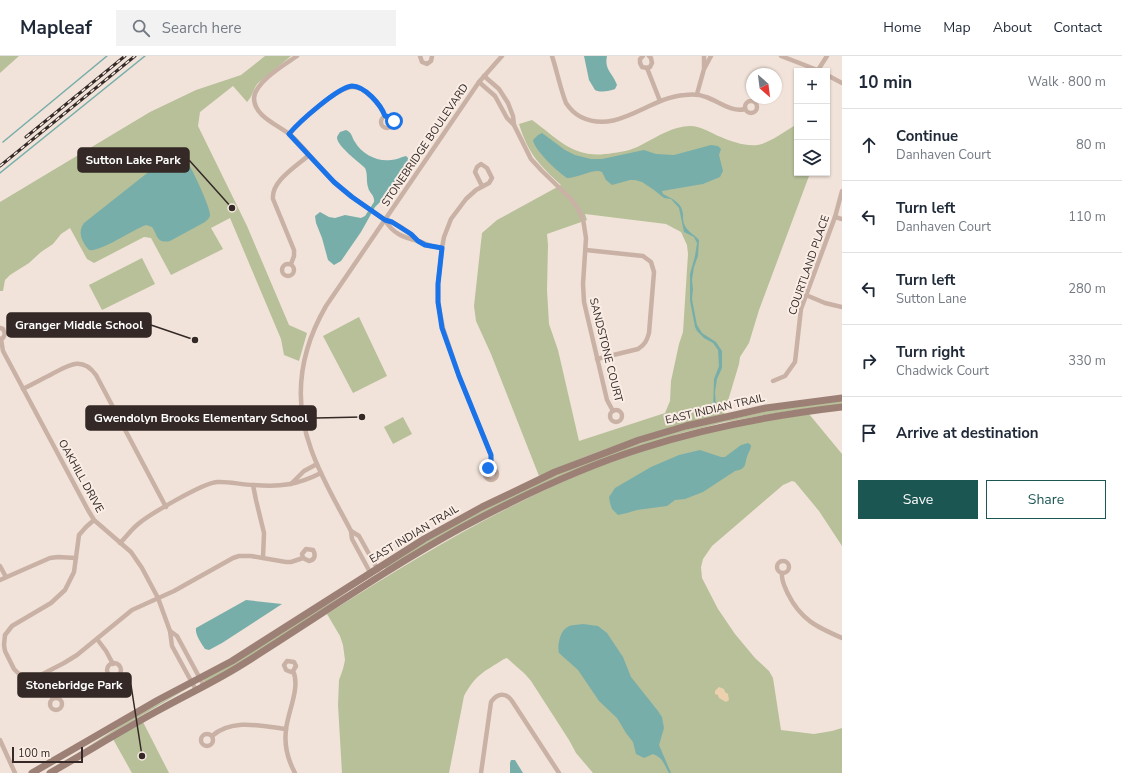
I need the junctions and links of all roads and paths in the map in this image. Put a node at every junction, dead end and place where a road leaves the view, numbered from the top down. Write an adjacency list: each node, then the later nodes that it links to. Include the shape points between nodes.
1 (297, 56): 25 (street, via 264,80 254,96 259,111)
2 (420, 56): 3 (street, via 422,62 427,64)
3 (432, 56)
4 (502, 56): 16 (street, STONEBRIDGE BOULEVARD)
5 (552, 56): 21 (street, via 567,103 575,114 584,119 601,122 620,120)
6 (643, 56): 12 (street, via 640,63 642,67)
7 (649, 56): 12 (street, via 652,63)
8 (704, 56): 15 (street)
9 (711, 56): 15 (street)
10 (781, 56): 13 (street)
11 (827, 56): 14 (street)
12 (647, 68): 21 (street)
13 (814, 68)
14 (820, 68)
15 (704, 69): 20 (street)
16 (484, 76): 18 (street, STONEBRIDGE BOULEVARD); 24 (street, SANDSTONE COURT, via 504,96 511,110)
17 (830, 77): 19 (street)
18 (479, 82): 24 (street, SANDSTONE COURT, via 495,96); 31 (street, STONEBRIDGE BOULEVARD)
19 (842, 83)
20 (697, 94): 21 (street, via 677,95); 22 (street, via 734,110)
21 (660, 101)
22 (745, 109)
23 (385, 116): 25 (street, via 378,103 364,90 351,86 303,119)
24 (514, 126): 33 (street, SANDSTONE COURT, via 526,152 536,165 578,209 585,228)
25 (289, 134): 26 (street)
26 (309, 155): 31 (street, via 334,182); 34 (street, via 280,180 273,191 273,199 294,250)
27 (482, 186): 27 (street, via 489,183 492,178 487,168 481,164 475,172); 32 (street, via 466,199 454,214)
28 (842, 191): 29 (street, COURTLAND PLACE)
29 (835, 217): 30 (street); 35 (street, COURTLAND PLACE)
30 (842, 219)
31 (385, 220): 32 (street, via 392,222 425,245); 45 (street, STONEBRIDGE BOULEVARD, via 326,306 313,330 304,360 301,381 303,417)
32 (442, 248): 46 (street, via 438,302 442,328 491,455)
33 (586, 250): 39 (street, SANDSTONE COURT, via 584,302); 39 (street, via 643,256 651,262 654,272 649,333 645,343 638,349)
34 (292, 264)
35 (806, 295): 36 (street); 40 (street, COURTLAND PLACE, via 800,314 795,362 785,376)
36 (842, 307)
37 (0, 328): 38 (street, OAKHILL DRIVE, via 5,334)
38 (0, 339): 41 (street, OAKHILL DRIVE, via 3,351)
39 (597, 359): 44 (street, SANDSTONE COURT, via 607,400)
40 (773, 382)
41 (23, 389): 50 (street, via 68,365 77,363 90,367); 51 (street, OAKHILL DRIVE)
42 (842, 398): 58 (main road, EAST INDIAN TRAIL, via 717,418 609,450 555,472 482,507 424,539)
43 (842, 407): 60 (main road, EAST INDIAN TRAIL, via 720,426 653,444 605,461 498,509 440,540)
44 (613, 411)
45 (317, 464): 47 (street, STONEBRIDGE BOULEVARD); 48 (street, via 304,471)
46 (491, 468)
47 (322, 473): 48 (street, via 303,482); 52 (street, STONEBRIDGE BOULEVARD)
48 (291, 484): 49 (street)
49 (254, 485): 50 (street, via 211,483); 55 (street, via 264,533)
50 (166, 507): 53 (street, via 136,525)
51 (94, 520): 53 (street, OAKHILL DRIVE); 54 (street, via 79,535)
52 (351, 531): 58 (street, STONEBRIDGE BOULEVARD, via 352,539); 58 (street, STONEBRIDGE BOULEVARD, via 359,536)
53 (120, 543): 64 (street, OAKHILL DRIVE, via 137,560)
54 (76, 558): 61 (street, via 50,558); 70 (street, via 72,578 60,595 52,603 12,626 5,635 5,651 14,669 30,678)
55 (263, 558): 56 (street, via 291,562); 64 (street, via 233,558)
56 (303, 558)
57 (0, 566): 61 (street)
58 (374, 571): 60 (street, STONEBRIDGE BOULEVARD); 63 (street, STONEBRIDGE BOULEVARD); 71 (main road, EAST INDIAN TRAIL, via 238,657)
59 (782, 573): 66 (street, via 784,584 801,614 818,627)
60 (382, 576): 63 (main road, EAST INDIAN TRAIL)
61 (6, 578): 62 (street)
62 (0, 580)
63 (375, 580): 73 (main road, EAST INDIAN TRAIL, via 241,666)
64 (158, 598): 65 (street, OAKHILL DRIVE); 67 (street, via 132,610)
65 (170, 631): 71 (street, OAKHILL DRIVE, via 177,636); 72 (street, OAKHILL DRIVE, via 172,646)
66 (842, 638)
67 (97, 639): 68 (street); 70 (street, via 70,660)
68 (113, 664)
69 (293, 671): 76 (street, via 294,695)
70 (42, 675): 75 (street)
71 (200, 678): 72 (main road, EAST INDIAN TRAIL); 73 (street, OAKHILL DRIVE)
72 (191, 682): 74 (street, OAKHILL DRIVE); 80 (main road, EAST INDIAN TRAIL)
73 (204, 686): 74 (main road, EAST INDIAN TRAIL)
74 (196, 690): 81 (main road, EAST INDIAN TRAIL)
75 (53, 698)
76 (286, 729): 77 (street, via 236,725 220,730); 82 (street, via 286,750)
77 (212, 736)
78 (0, 740): 79 (street)
79 (15, 773)
80 (32, 773)
81 (50, 773)
82 (295, 773)
83 (481, 773): 84 (street, via 491,702 496,696 504,694 512,701)
84 (559, 773)

